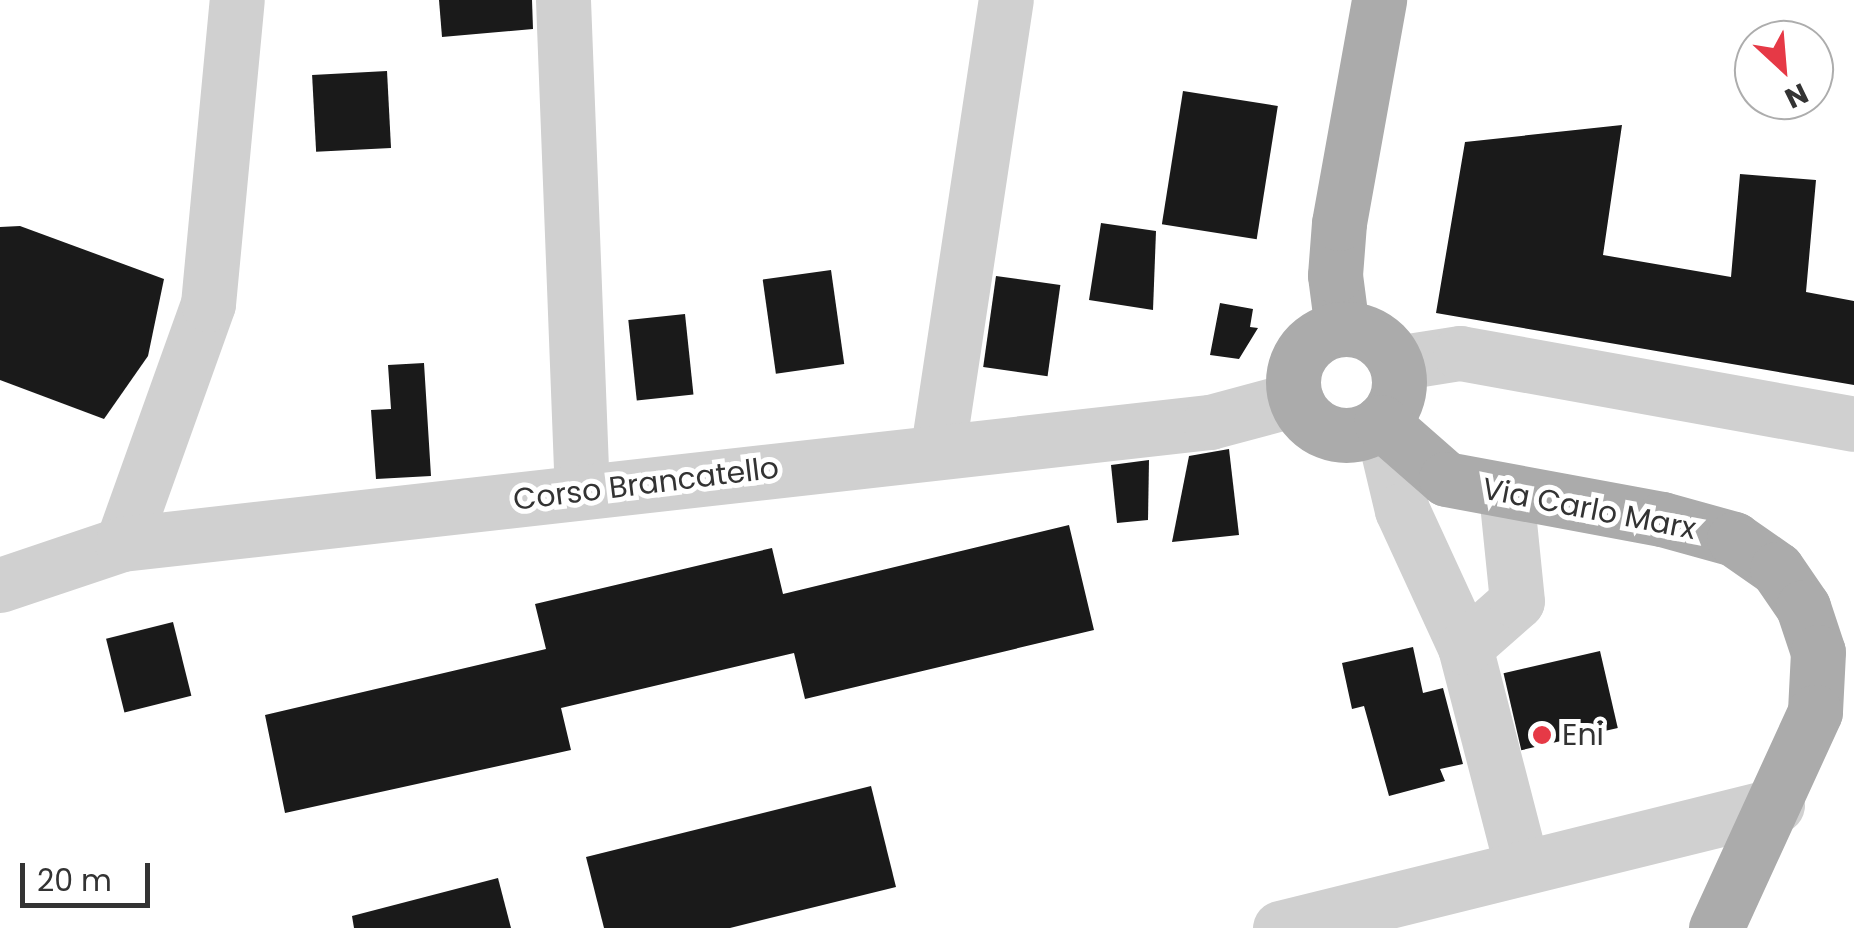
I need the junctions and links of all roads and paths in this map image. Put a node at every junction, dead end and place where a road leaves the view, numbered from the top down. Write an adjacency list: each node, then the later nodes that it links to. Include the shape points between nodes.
1 (236, 0): 13 (street, via 208,304)
2 (563, 0): 11 (street)
3 (1006, 0): 10 (street)
4 (1379, 0): 5 (main road, via 1339,223)
5 (1342, 329): 6 (main road, via 1375,338); 7 (main road, via 1302,353)
6 (1396, 363): 8 (main road, via 1397,395); 9 (street, via 1460,353)
7 (1296, 400): 8 (main road, via 1325,431 1354,434); 10 (street, Corso Brancatello, via 1210,422)
8 (1380, 422): 12 (main road, Via Carlo Marx, via 1446,478); 15 (street, via 1402,510)
9 (1854, 424)
10 (938, 448): 11 (street, Corso Brancatello)
11 (582, 492): 13 (street, Corso Brancatello)
12 (1506, 493): 15 (street, via 1517,601); 16 (main road, Via Carlo Marx, via 1662,519 1734,539 1777,568 1803,607 1818,652 1815,712)
13 (122, 544): 14 (street, Corso Brancatello)
14 (0, 585)
15 (1465, 647): 17 (street)
16 (1776, 805): 17 (street); 19 (main road, Via Carlo Marx)
17 (1522, 868): 18 (street)
18 (1280, 928)
19 (1716, 928)

